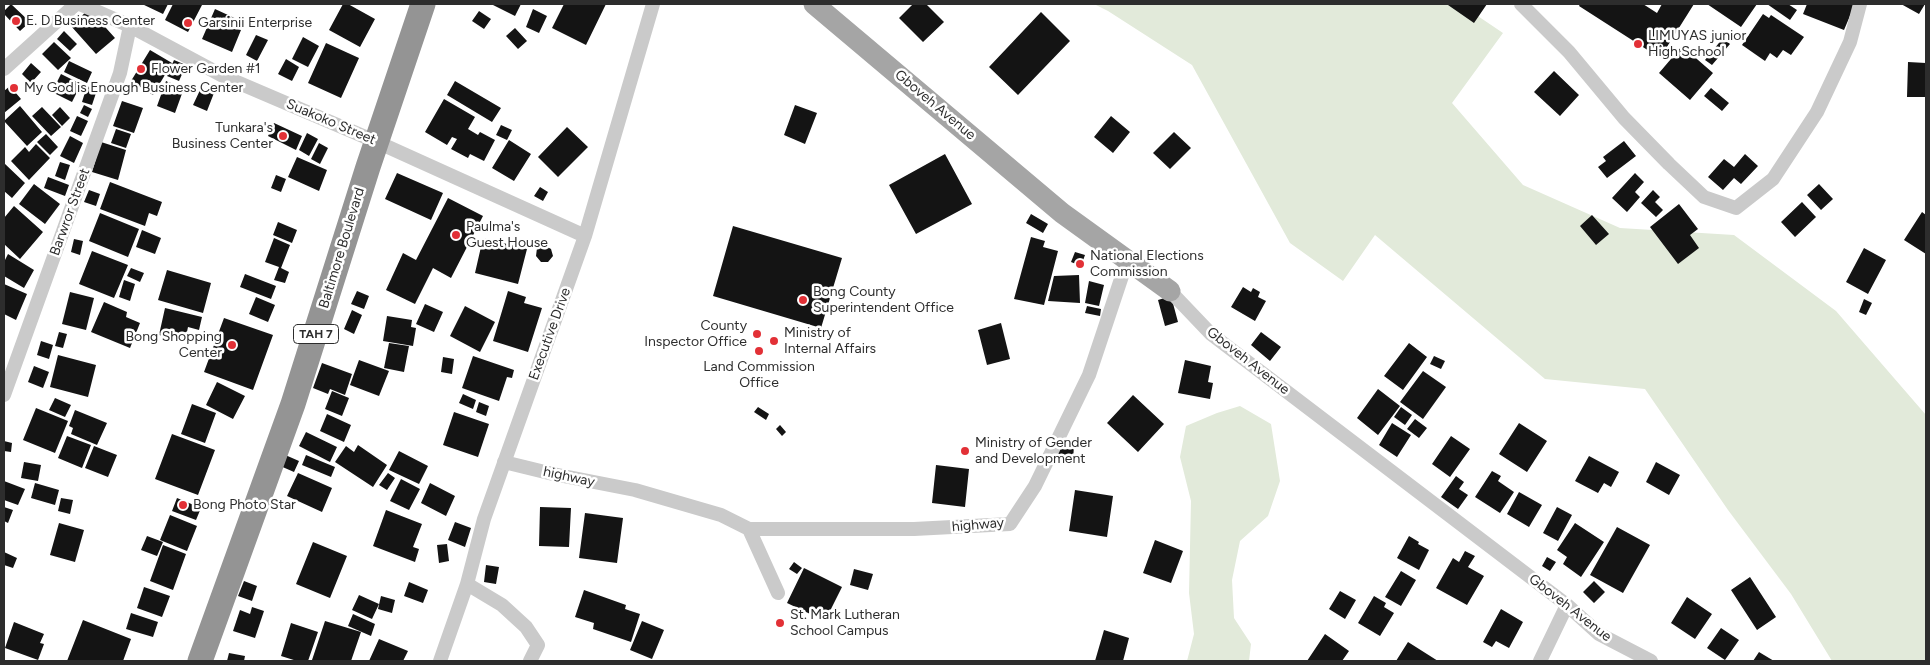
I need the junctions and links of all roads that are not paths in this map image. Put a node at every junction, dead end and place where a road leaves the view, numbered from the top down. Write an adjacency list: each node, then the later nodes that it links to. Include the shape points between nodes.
1 (76, 4): 9 (street)
2 (80, 4): 8 (street, Suakoko Street)
3 (423, 4): 10 (highway, Baltimore Boulevard / TAH 7)
4 (653, 4): 11 (street, Executive Drive)
5 (814, 4): 12 (main road, Gboveh Avenue, via 1062,212)
6 (1521, 4): 7 (street, via 1570,52 1624,118 1669,164 1704,197 1736,208 1773,179 1817,112 1850,42)
7 (1860, 4)
8 (130, 26): 10 (street, Suakoko Street, via 225,77); 14 (street, Barwror Street, via 120,73)
9 (4, 69)
10 (377, 142): 11 (street, Suakoko Street); 20 (highway, Baltimore Boulevard / TAH 7, via 293,404)
11 (585, 236): 15 (street, Executive Drive)
12 (1127, 261): 13 (main road, Gboveh Avenue); 16 (street, highway, via 1088,375 1035,486 1010,524 914,529)
13 (1170, 291): 19 (street, Gboveh Avenue, via 1211,334)
14 (4, 395)
15 (504, 462): 16 (street, highway, via 635,490 721,515); 17 (street, Executive Drive, via 484,519)
16 (749, 529): 18 (street)
17 (467, 584): 21 (street, Executive Drive); 22 (street, via 502,605 526,627 538,645)
18 (778, 593)
19 (1567, 605): 23 (street); 24 (street, Gboveh Avenue, via 1599,634)
20 (200, 661)
21 (440, 661)
22 (530, 661)
23 (1540, 661)
24 (1651, 661)

